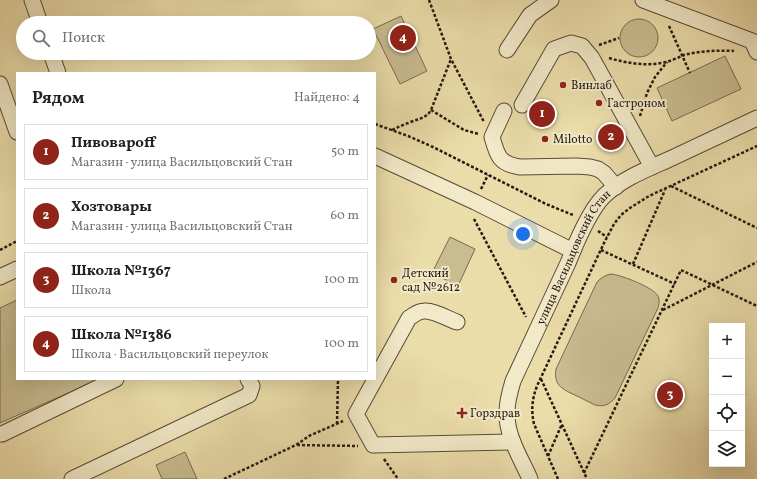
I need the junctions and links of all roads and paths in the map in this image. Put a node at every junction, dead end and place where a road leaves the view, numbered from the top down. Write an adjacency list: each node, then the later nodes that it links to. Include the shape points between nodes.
1 (32, 0): 6 (street)
2 (429, 0): 13 (path)
3 (551, 0): 8 (street, via 530,15)
4 (643, 0): 5 (street)
5 (660, 6): 11 (street, via 752,41); 12 (path)
6 (38, 16)
7 (620, 38): 10 (path)
8 (507, 50)
9 (739, 51): 12 (path, via 715,50)
10 (587, 52): 15 (path, via 631,63); 19 (street, via 582,46 571,43 554,49); 27 (street)
11 (757, 52)
12 (682, 56): 15 (path); 17 (path)
13 (451, 59): 20 (path); 26 (path)
14 (53, 60): 16 (street)
15 (668, 62): 27 (path, via 655,77 647,93)
16 (58, 72)
17 (690, 73)
18 (0, 84): 24 (street)
19 (522, 106)
20 (431, 110): 25 (path, via 425,117); 26 (path, via 464,130)
21 (504, 111): 26 (street)
22 (757, 118): 30 (street, улица Васильцовский Стан)
23 (376, 124): 25 (path)
24 (16, 129)
25 (392, 130): 31 (path, via 433,147)
26 (492, 137): 33 (street, via 500,158 506,164 520,167 594,168 604,173)
27 (636, 138): 30 (street)
28 (757, 146): 32 (path)
29 (376, 156): 35 (street)
30 (652, 167): 33 (street, улица Васильцовский Стан)
31 (488, 175): 35 (path); 36 (path)
32 (671, 186): 34 (path); 37 (path)
33 (616, 187): 36 (street, улица Васильцовский Стан, via 596,205)
34 (666, 189): 38 (path, via 649,196 621,215); 44 (path)
35 (475, 202): 42 (street); 52 (path, via 471,212 527,319)
36 (586, 223): 38 (path); 42 (street, улица Васильцовский Стан)
37 (757, 228)
38 (607, 237): 41 (path)
39 (16, 242): 40 (path)
40 (0, 250)
41 (601, 250): 44 (path); 54 (path)
42 (573, 251): 52 (street, улица Васильцовский Стан)
43 (757, 262): 48 (path)
44 (633, 264): 47 (path)
45 (16, 269): 46 (street)
46 (0, 277)
47 (675, 284): 48 (path, via 681,270); 50 (path)
48 (712, 285): 49 (path); 50 (path)
49 (757, 306)
50 (662, 310): 67 (path)
51 (457, 322): 53 (street, via 433,312 416,313 409,318)
52 (536, 331): 63 (street, улица Васильцовский Стан, via 513,381 508,401 507,422)
53 (376, 378)
54 (540, 379): 61 (path); 66 (path, via 534,395 532,415)
55 (114, 380): 62 (street)
56 (249, 380): 68 (street, via 252,386 249,395)
57 (338, 380): 60 (path)
58 (375, 380): 59 (street)
59 (356, 414): 60 (path); 65 (street)
60 (337, 424): 64 (path, via 309,436)
61 (562, 424): 66 (path); 67 (path)
62 (0, 434)
63 (513, 442): 65 (street); 71 (street, улица Васильцовский Стан)
64 (296, 445): 65 (path); 69 (path)
65 (374, 445): 70 (path)
66 (548, 457): 72 (path)
67 (584, 473): 73 (path)
68 (72, 479)
69 (224, 479)
70 (398, 479)
71 (530, 479)
72 (558, 479)
73 (587, 479)

